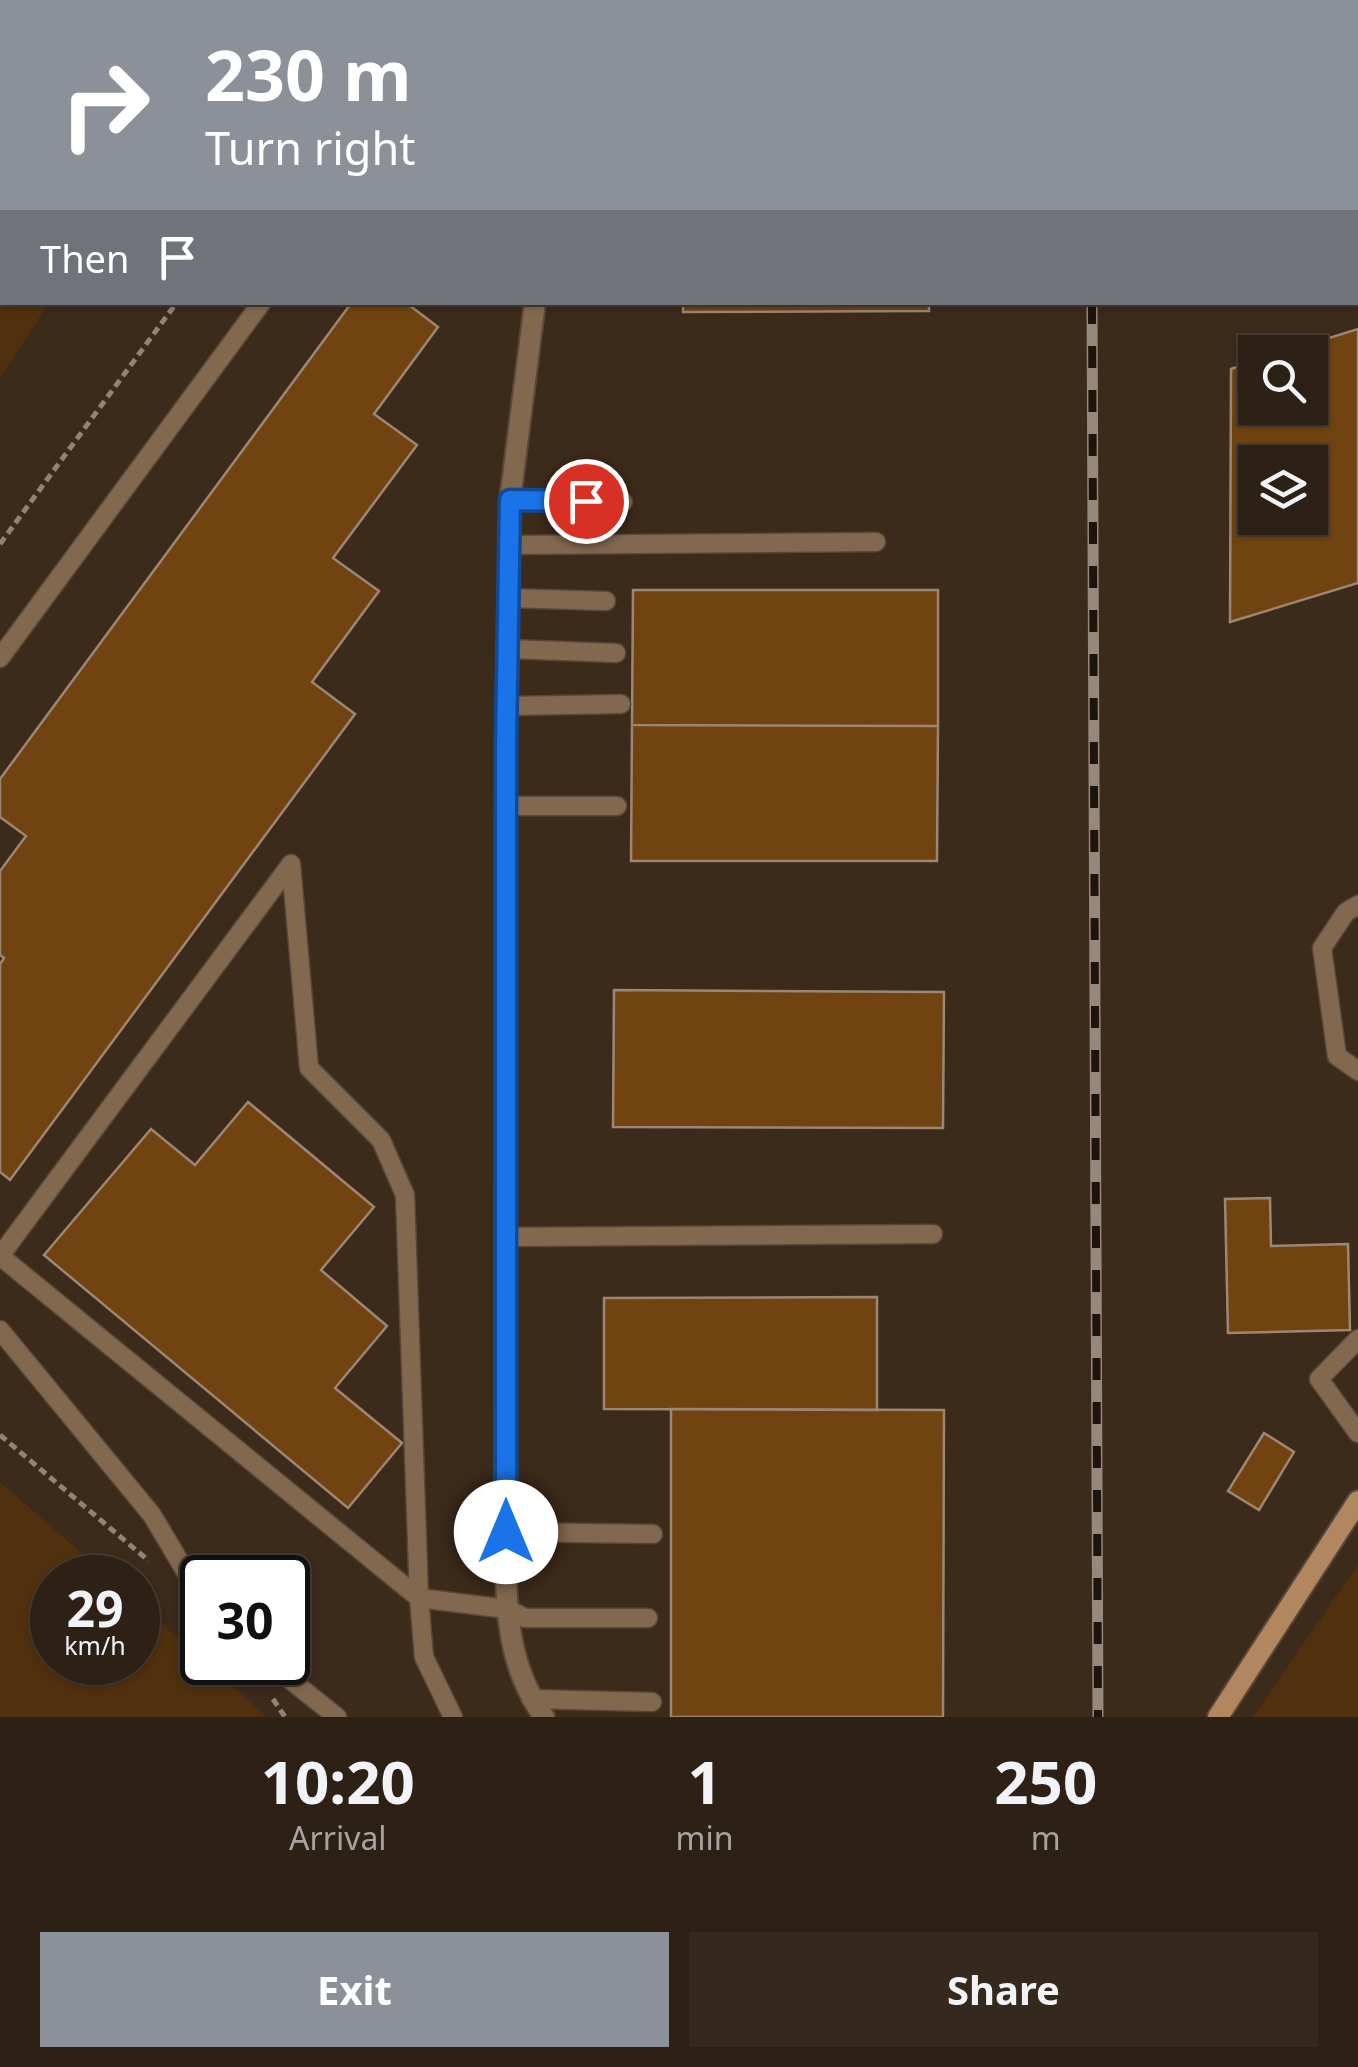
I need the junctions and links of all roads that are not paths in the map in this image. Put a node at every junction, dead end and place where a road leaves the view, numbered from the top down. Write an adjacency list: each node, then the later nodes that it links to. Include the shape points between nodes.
1 (260, 305): 11 (lane)
2 (536, 305): 3 (street)
3 (510, 500): 4 (lane); 6 (street)
4 (624, 502)
5 (876, 542): 6 (lane)
6 (510, 546): 7 (street)
7 (508, 598): 8 (lane); 9 (street)
8 (606, 600)
9 (508, 649): 10 (lane); 13 (street)
10 (616, 652)
11 (0, 658)
12 (621, 704): 13 (lane)
13 (507, 706): 14 (street)
14 (506, 806): 15 (lane); 19 (street)
15 (617, 806)
16 (1358, 906): 17 (lane, via 1346,912 1322,948 1338,1056)
17 (1358, 1071)
18 (933, 1234): 19 (lane)
19 (506, 1237): 24 (street)
20 (0, 1330): 26 (lane, via 152,1515)
21 (1358, 1339): 22 (lane, via 1319,1379)
22 (1358, 1433)
23 (1358, 1501): 35 (main road)
24 (506, 1532): 25 (lane); 28 (street)
25 (653, 1534)
26 (180, 1561)
27 (419, 1598): 27 (lane, via 0,1256 291,864 309,1068 381,1140 405,1195); 28 (lane); 34 (lane, via 424,1658)
28 (507, 1609): 29 (lane, via 525,1618); 32 (street, via 513,1656)
29 (648, 1618)
30 (297, 1685): 33 (lane)
31 (652, 1702): 32 (lane)
32 (537, 1708)
33 (337, 1717)
34 (453, 1717)
35 (1218, 1717)

